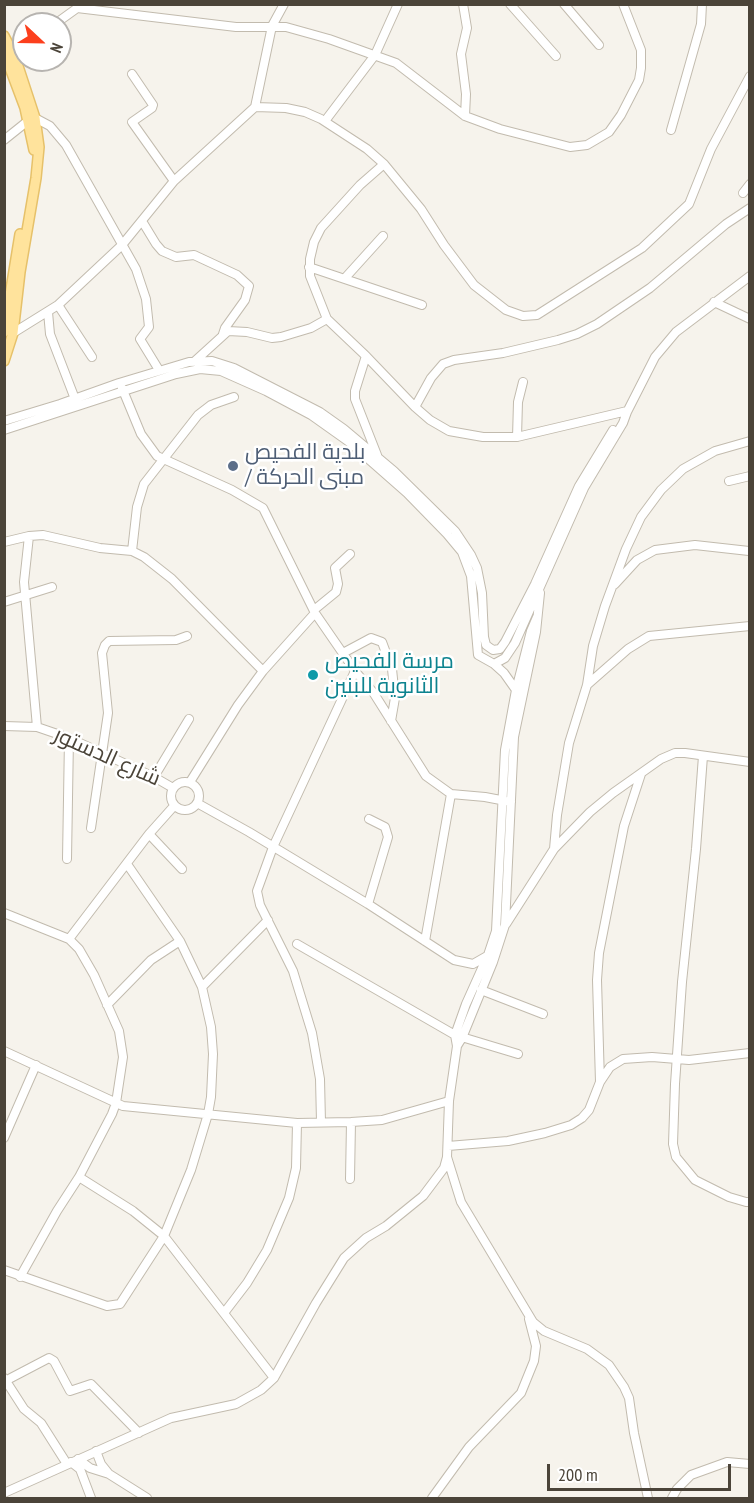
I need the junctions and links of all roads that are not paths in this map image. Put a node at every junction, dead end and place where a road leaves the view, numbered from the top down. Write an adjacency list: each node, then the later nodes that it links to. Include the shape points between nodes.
1 (284, 4): 10 (street)
2 (398, 4): 13 (street)
3 (463, 4): 19 (street, via 467,28 461,54)
4 (510, 4): 14 (street)
5 (564, 4): 12 (street)
6 (623, 4): 19 (street, via 639,43 641,68 629,101 615,125 601,138 587,145 562,146)
7 (702, 4): 23 (street, via 701,24)
8 (80, 6): 9 (street)
9 (103, 8): 10 (street, via 236,27)
10 (272, 26): 13 (street, via 308,33); 18 (street)
11 (4, 36): 15 (main road)
12 (599, 45)
13 (375, 55): 19 (street, via 404,68); 21 (street)
14 (556, 56)
15 (10, 58): 20 (main road)
16 (132, 74): 27 (street, via 153,105 133,125)
17 (750, 76): 26 (street, via 683,210 642,248 537,315 523,316 506,310 474,285)
18 (255, 107): 21 (street, via 296,110); 27 (street)
19 (465, 116)
20 (32, 119): 22 (street); 24 (main road); 25 (street); 44 (main road, via 33,165 13,270)
21 (326, 122): 26 (street)
22 (50, 126): 24 (street); 33 (street, via 74,158)
23 (671, 130)
24 (39, 136): 44 (main road, via 36,178)
25 (4, 140)
26 (384, 164): 34 (street, via 321,228)
27 (174, 181): 31 (street)
28 (750, 184): 29 (street)
29 (743, 193)
30 (750, 208): 57 (street, via 650,288 597,324 558,340 444,364)
31 (142, 221): 33 (street); 46 (street, via 162,251 176,257 194,255 237,275 249,286 245,300)
32 (383, 236): 36 (street)
33 (122, 244): 38 (street); 51 (street, via 146,299 149,327 141,343)
34 (309, 267): 36 (street); 42 (street)
35 (750, 276): 37 (street)
36 (345, 278): 39 (street)
37 (714, 302): 43 (street); 58 (street, via 676,332 655,357)
38 (58, 305): 40 (street); 48 (street)
39 (422, 305)
40 (48, 312): 41 (street); 45 (street)
41 (37, 319): 44 (street); 45 (street)
42 (327, 319): 46 (street, via 282,337 240,331); 47 (street)
43 (750, 320)
44 (9, 333): 49 (main road)
45 (50, 334): 56 (street)
46 (223, 334): 50 (street)
47 (366, 356): 57 (street); 63 (street, via 355,399)
48 (92, 357)
49 (4, 361)
50 (195, 362): 51 (street); 63 (street, via 224,364 258,379 320,412)
51 (159, 370): 52 (street)
52 (119, 382): 54 (street); 56 (street)
53 (523, 382): 61 (street)
54 (123, 391): 60 (street); 64 (street, via 144,440); 65 (street, via 200,369 221,371 311,415)
55 (234, 396): 64 (street, via 203,410)
56 (75, 399): 59 (street)
57 (415, 407): 61 (street, via 449,431)
58 (627, 412): 61 (street); 73 (street, via 580,496)
59 (4, 421)
60 (4, 430)
61 (517, 437)
62 (750, 441): 75 (street, via 697,459 661,490 641,517)
63 (378, 456): 65 (street)
64 (164, 459): 70 (street, via 140,495); 78 (street, via 263,508)
65 (391, 474): 73 (street, via 439,513 471,555 482,592 484,637 489,648 497,650 505,642); 83 (street, via 462,552 472,582 477,650 481,658)
66 (750, 476): 67 (street)
67 (729, 481)
68 (29, 536): 69 (street); 70 (street); 76 (street)
69 (4, 542)
70 (132, 551): 84 (street, via 172,579)
71 (749, 551): 75 (street, via 695,545 655,550 637,560)
72 (350, 554): 78 (street, via 335,568 336,592)
73 (538, 586): 79 (street); 83 (street, via 509,653)
74 (52, 587): 76 (street)
75 (611, 587): 86 (street, via 593,646)
76 (25, 596): 77 (street); 91 (street)
77 (4, 602)
78 (314, 612): 82 (street); 84 (street)
79 (537, 617): 87 (street); 102 (street, via 514,737)
80 (750, 626): 86 (street, via 650,636)
81 (187, 636): 93 (street, via 176,640 110,641 105,645 102,653 108,712)
82 (343, 653): 85 (street); 89 (street, via 371,638 382,642 392,669 395,698)
83 (494, 664): 87 (street)
84 (263, 671): 98 (street)
85 (355, 671): 89 (street); 108 (street)
86 (587, 684): 109 (street, via 569,743)
87 (516, 690): 101 (street, via 505,750)
88 (189, 719): 97 (street)
89 (391, 721): 100 (street, via 426,776)
90 (4, 726): 91 (street, شارع الدستور)
91 (38, 727): 92 (street, شارع الدستور)
92 (69, 738): 93 (street, شارع الدستور); 110 (street)
93 (103, 753): 97 (street, شارع الدستور); 106 (street)
94 (703, 756): 95 (street); 96 (street, via 675,753); 133 (street)
95 (750, 762)
96 (642, 772): 109 (street, via 598,806); 135 (street, via 624,826 599,953)
97 (154, 777): 99 (street, شارع الدستور)
98 (189, 782): 99 (street); 103 (street, via 198,791)
99 (173, 788): 104 (street, via 170,797)
100 (451, 794): 101 (street); 122 (street)
101 (502, 801): 102 (street); 119 (street)
102 (511, 802): 113 (street)
103 (197, 803): 104 (street, via 186,810); 108 (street)
104 (174, 806): 107 (street)
105 (369, 819): 115 (street, via 385,827 388,837)
106 (91, 828)
107 (149, 834): 111 (street); 112 (street)
108 (273, 848): 115 (street); 117 (street, via 257,891)
109 (554, 849): 114 (street)
110 (67, 859)
111 (127, 864): 120 (street); 121 (street)
112 (182, 869)
113 (508, 892): 114 (street); 118 (street)
114 (526, 895): 118 (street)
115 (368, 904): 122 (street)
116 (4, 913): 120 (street)
117 (267, 920): 125 (street); 139 (street, via 293,971 312,1033 320,1079)
118 (505, 925): 119 (street); 126 (street)
119 (496, 931): 124 (street)
120 (69, 939): 127 (street, via 79,949)
121 (180, 941): 125 (street); 127 (street, via 151,960)
122 (425, 941): 124 (street, via 460,962 473,964)
123 (297, 944): 129 (street)
124 (488, 955): 129 (street, via 466,1004)
125 (202, 987): 138 (street, via 213,1054)
126 (481, 990): 128 (street); 129 (street)
127 (107, 1005): 137 (street, via 119,1031 123,1057)
128 (543, 1014)
129 (458, 1036): 132 (street); 136 (street)
130 (4, 1052): 134 (street)
131 (750, 1053): 133 (street)
132 (518, 1054)
133 (677, 1060): 135 (street, via 622,1059 610,1067); 147 (street, via 673,1144 676,1157 695,1180 729,1197)
134 (36, 1065): 137 (street); 142 (street)
135 (600, 1082): 143 (street, via 589,1110 571,1125 508,1141)
136 (449, 1101): 140 (street, via 382,1120); 143 (street)
137 (116, 1103): 138 (street); 145 (street)
138 (208, 1114): 141 (street); 148 (street, via 191,1170)
139 (321, 1122): 140 (street); 141 (street)
140 (351, 1122): 146 (street)
141 (297, 1123): 152 (street, via 296,1168 289,1198 267,1250)
142 (4, 1138)
143 (448, 1146): 144 (street)
144 (447, 1157): 151 (street, via 461,1202); 153 (street, via 438,1178 423,1196 344,1258)
145 (79, 1177): 148 (street); 150 (street)
146 (350, 1179)
147 (750, 1202)
148 (164, 1236): 150 (street, via 123,1302 117,1305 107,1306); 152 (street)
149 (4, 1270): 150 (street)
150 (20, 1277)
151 (527, 1312): 163 (street, via 536,1346 521,1393 469,1447); 164 (street, via 544,1331 587,1349 618,1376 629,1398)
152 (224, 1313): 153 (street)
153 (274, 1378): 155 (street, via 236,1404 171,1418)
154 (6, 1379): 155 (street, via 49,1358 70,1391 91,1384); 157 (street, via 24,1409 41,1423)
155 (139, 1433): 156 (street)
156 (96, 1451): 157 (street); 159 (street)
157 (72, 1462): 159 (street); 160 (street); 161 (street, via 80,1469)
158 (750, 1464): 165 (street, via 727,1462 691,1475)
159 (109, 1474): 162 (street)
160 (4, 1493)
161 (91, 1498)
162 (147, 1498)
163 (432, 1498)
164 (648, 1498)
165 (672, 1498)

